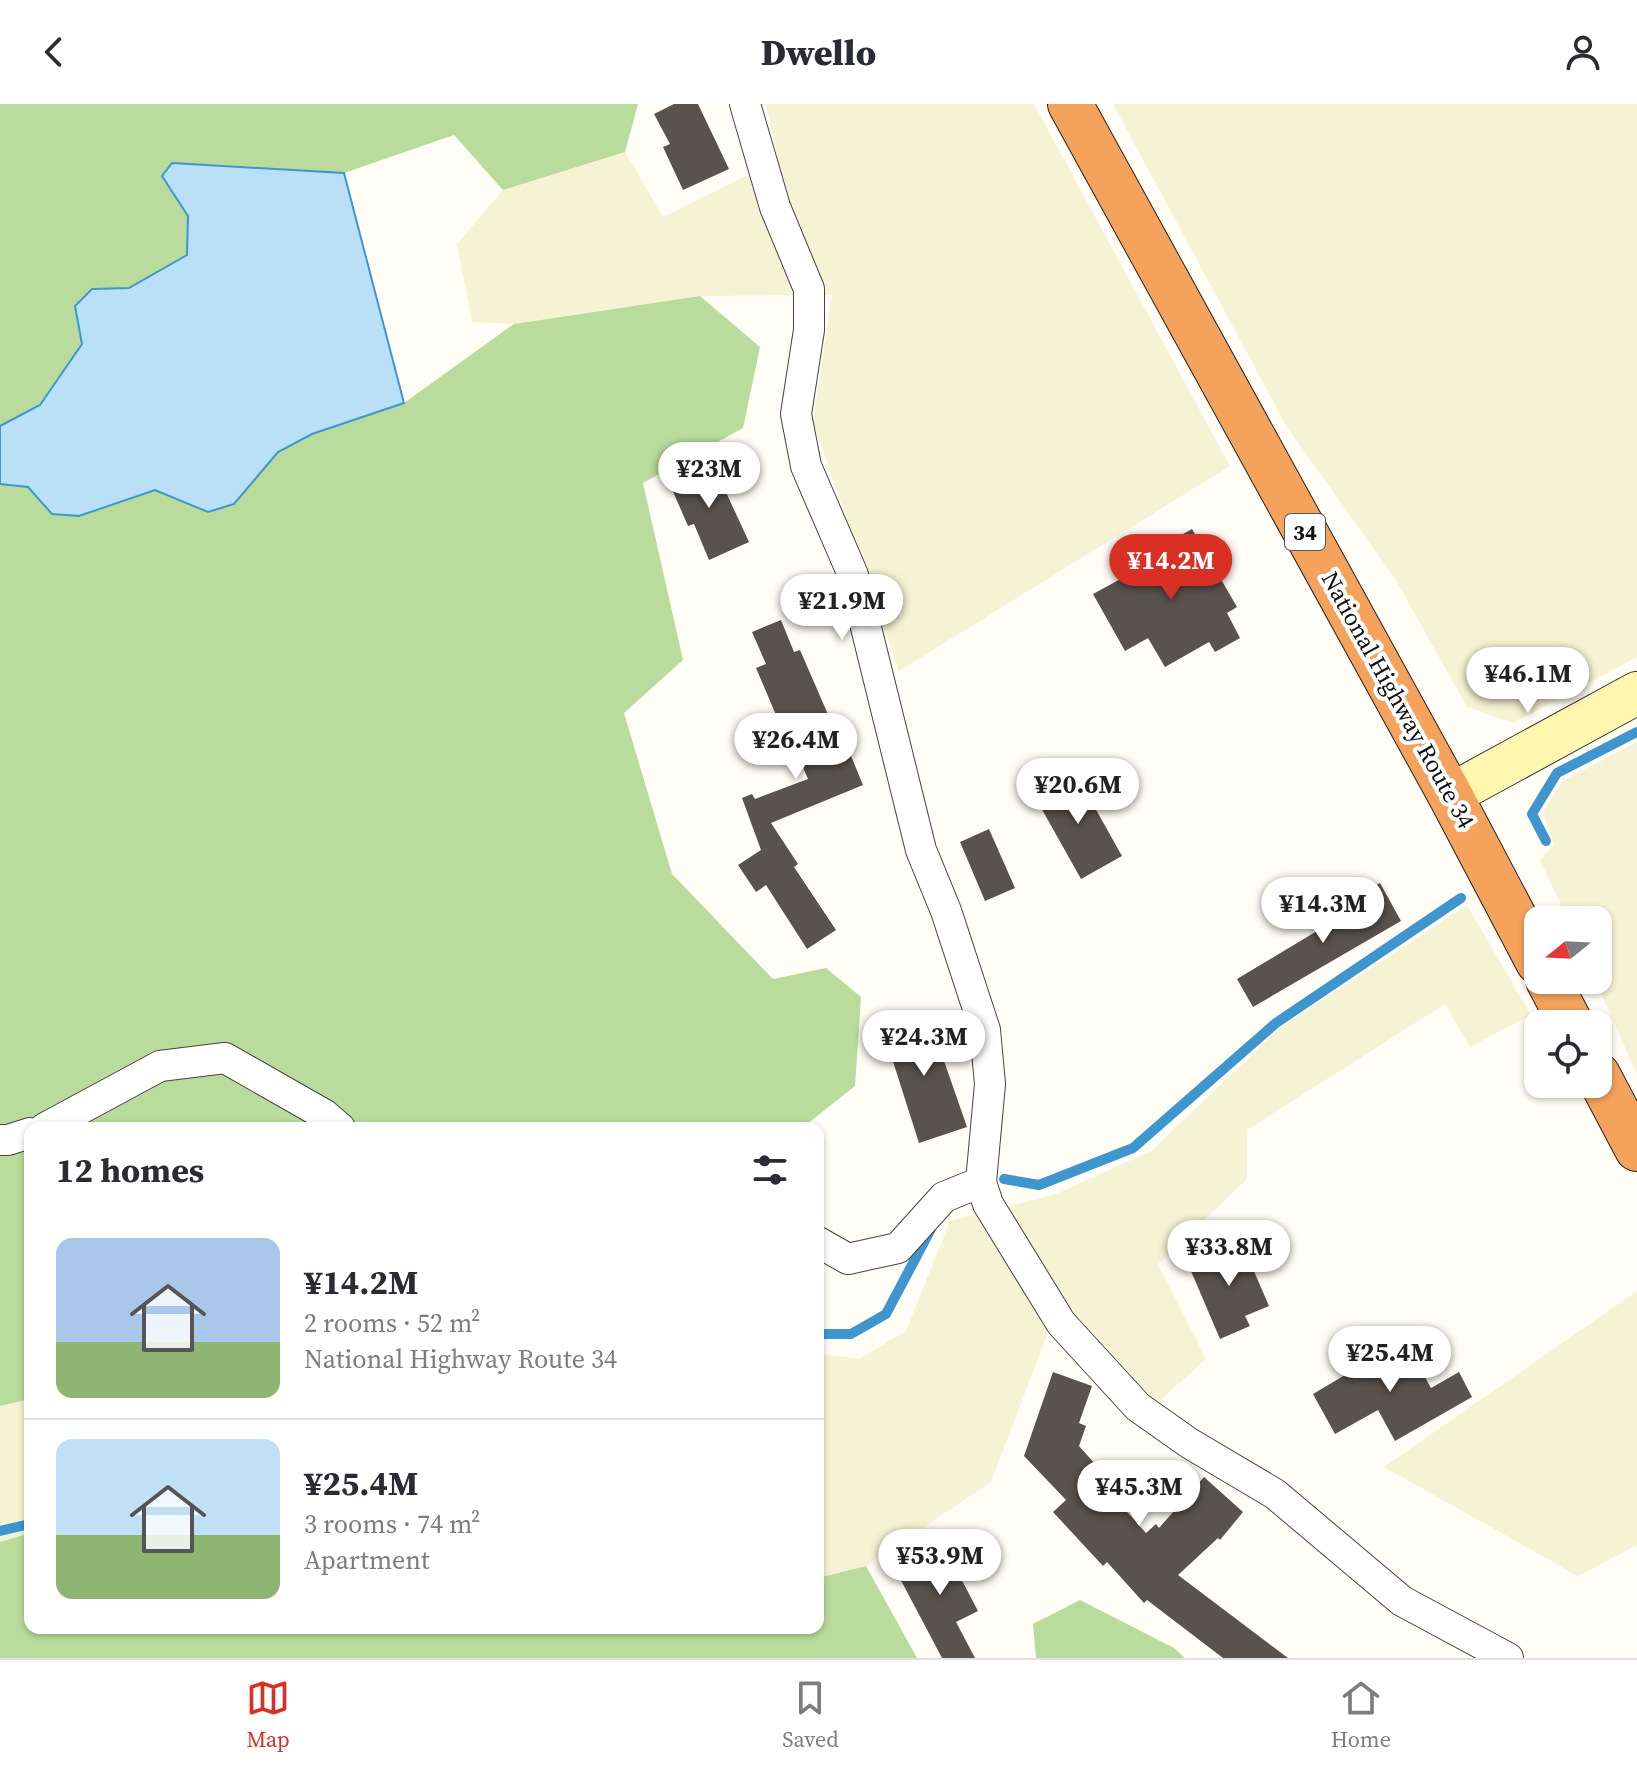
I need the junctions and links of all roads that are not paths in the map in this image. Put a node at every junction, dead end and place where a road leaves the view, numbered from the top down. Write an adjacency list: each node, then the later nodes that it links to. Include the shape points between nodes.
1 (745, 104): 12 (street, via 775,207 809,289 809,330 796,414 806,466 853,575 921,850 985,1030 990,1084)
2 (1070, 104): 4 (highway, National Highway Route 34 / 34)
3 (1637, 693): 4 (street)
4 (1450, 795): 5 (highway, National Highway Route 34 / 34)
5 (1524, 935)
6 (1610, 1098): 11 (highway)
7 (56, 1122): 8 (street, via 160,1066 225,1058)
8 (333, 1122)
9 (24, 1135): 10 (street)
10 (0, 1140)
11 (1637, 1149)
12 (981, 1182): 13 (street, via 944,1197 898,1248 848,1259); 14 (street, via 988,1204 1061,1323 1138,1407 1275,1494 1402,1601)
13 (824, 1245)
14 (1508, 1658)

